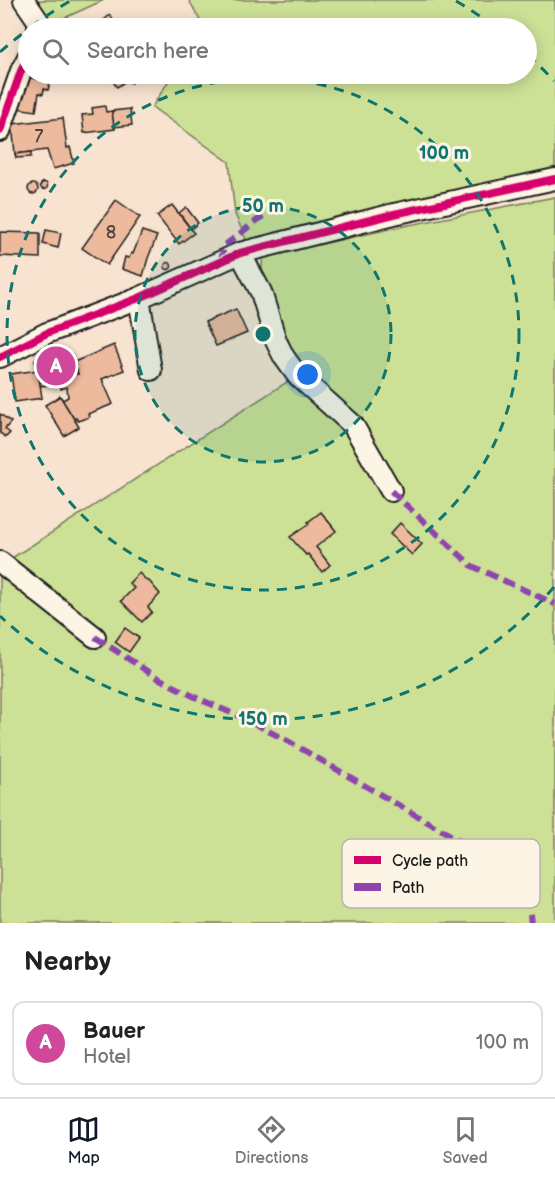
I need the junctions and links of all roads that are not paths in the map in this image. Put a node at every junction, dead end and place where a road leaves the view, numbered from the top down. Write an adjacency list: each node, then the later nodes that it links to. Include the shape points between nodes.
1 (24, 0): 2 (street)
2 (36, 18)
3 (18, 80): 4 (street)
4 (0, 131)
5 (555, 179): 6 (street)
6 (240, 253): 7 (street); 10 (street, via 261,292 284,357 297,375 352,425)
7 (139, 297): 8 (street, via 47,333); 9 (street)
8 (0, 357)
9 (151, 370)
10 (392, 491)
11 (0, 562): 12 (street)
12 (94, 637)

